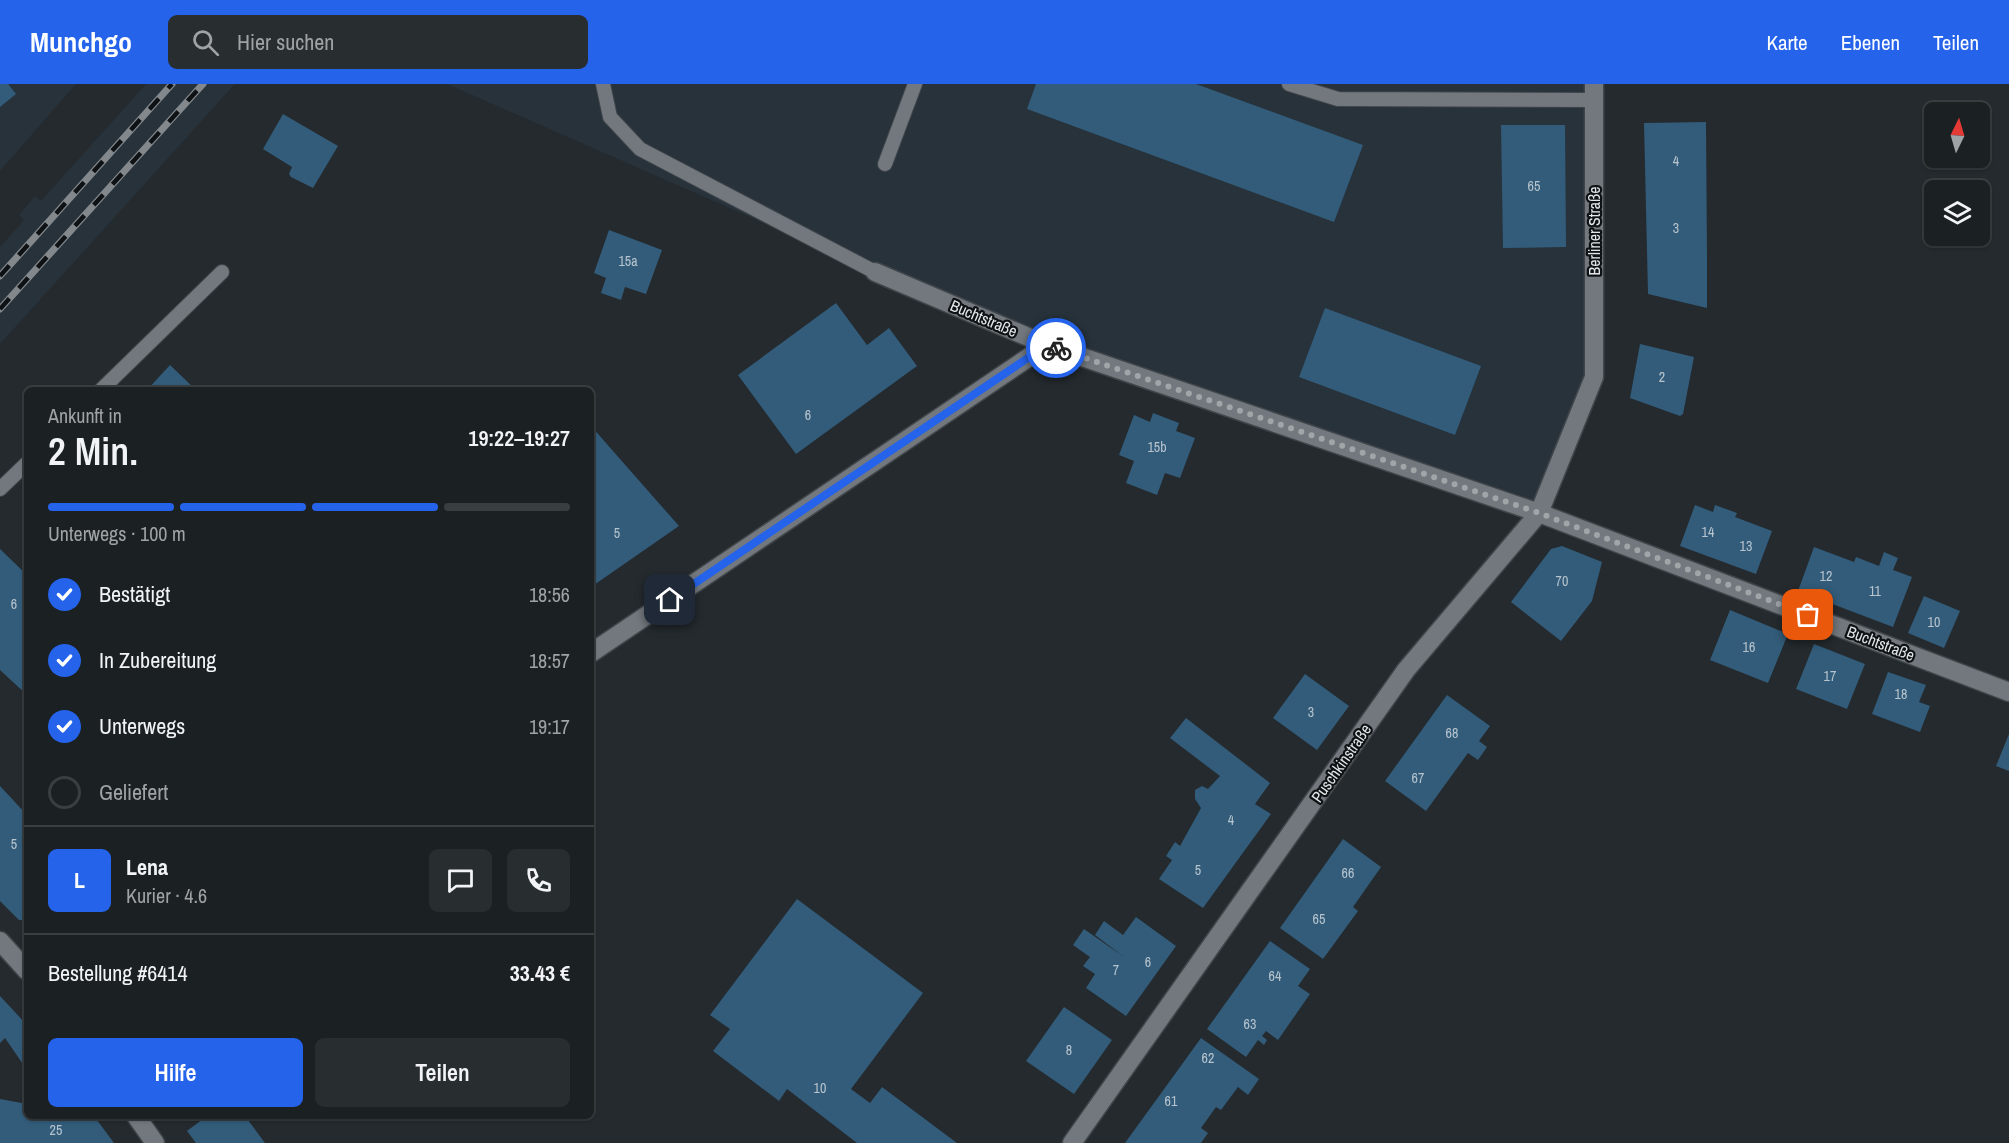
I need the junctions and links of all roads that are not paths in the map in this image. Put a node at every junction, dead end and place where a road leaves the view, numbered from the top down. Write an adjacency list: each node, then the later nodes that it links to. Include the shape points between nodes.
1 (603, 84): 7 (lane, via 610,117 640,148)
2 (915, 84): 5 (lane)
3 (1289, 84): 4 (lane, via 1338,99)
4 (1594, 92): 9 (street, Berliner Straße)
5 (885, 164)
6 (222, 272): 10 (lane)
7 (875, 272): 8 (street, Buchtstraße)
8 (1047, 345): 13 (street, Buchtstraße); 14 (street)
9 (1594, 377): 13 (street, Puschkinstraße)
10 (104, 387)
11 (24, 466): 12 (lane)
12 (0, 489)
13 (1539, 513): 15 (street, Buchtstraße); 20 (street, Puschkinstraße, via 1406,670)
14 (594, 651)
15 (2009, 692)
16 (0, 941): 17 (street)
17 (24, 968)
18 (138, 1119): 19 (street)
19 (155, 1143)
20 (1072, 1143)

